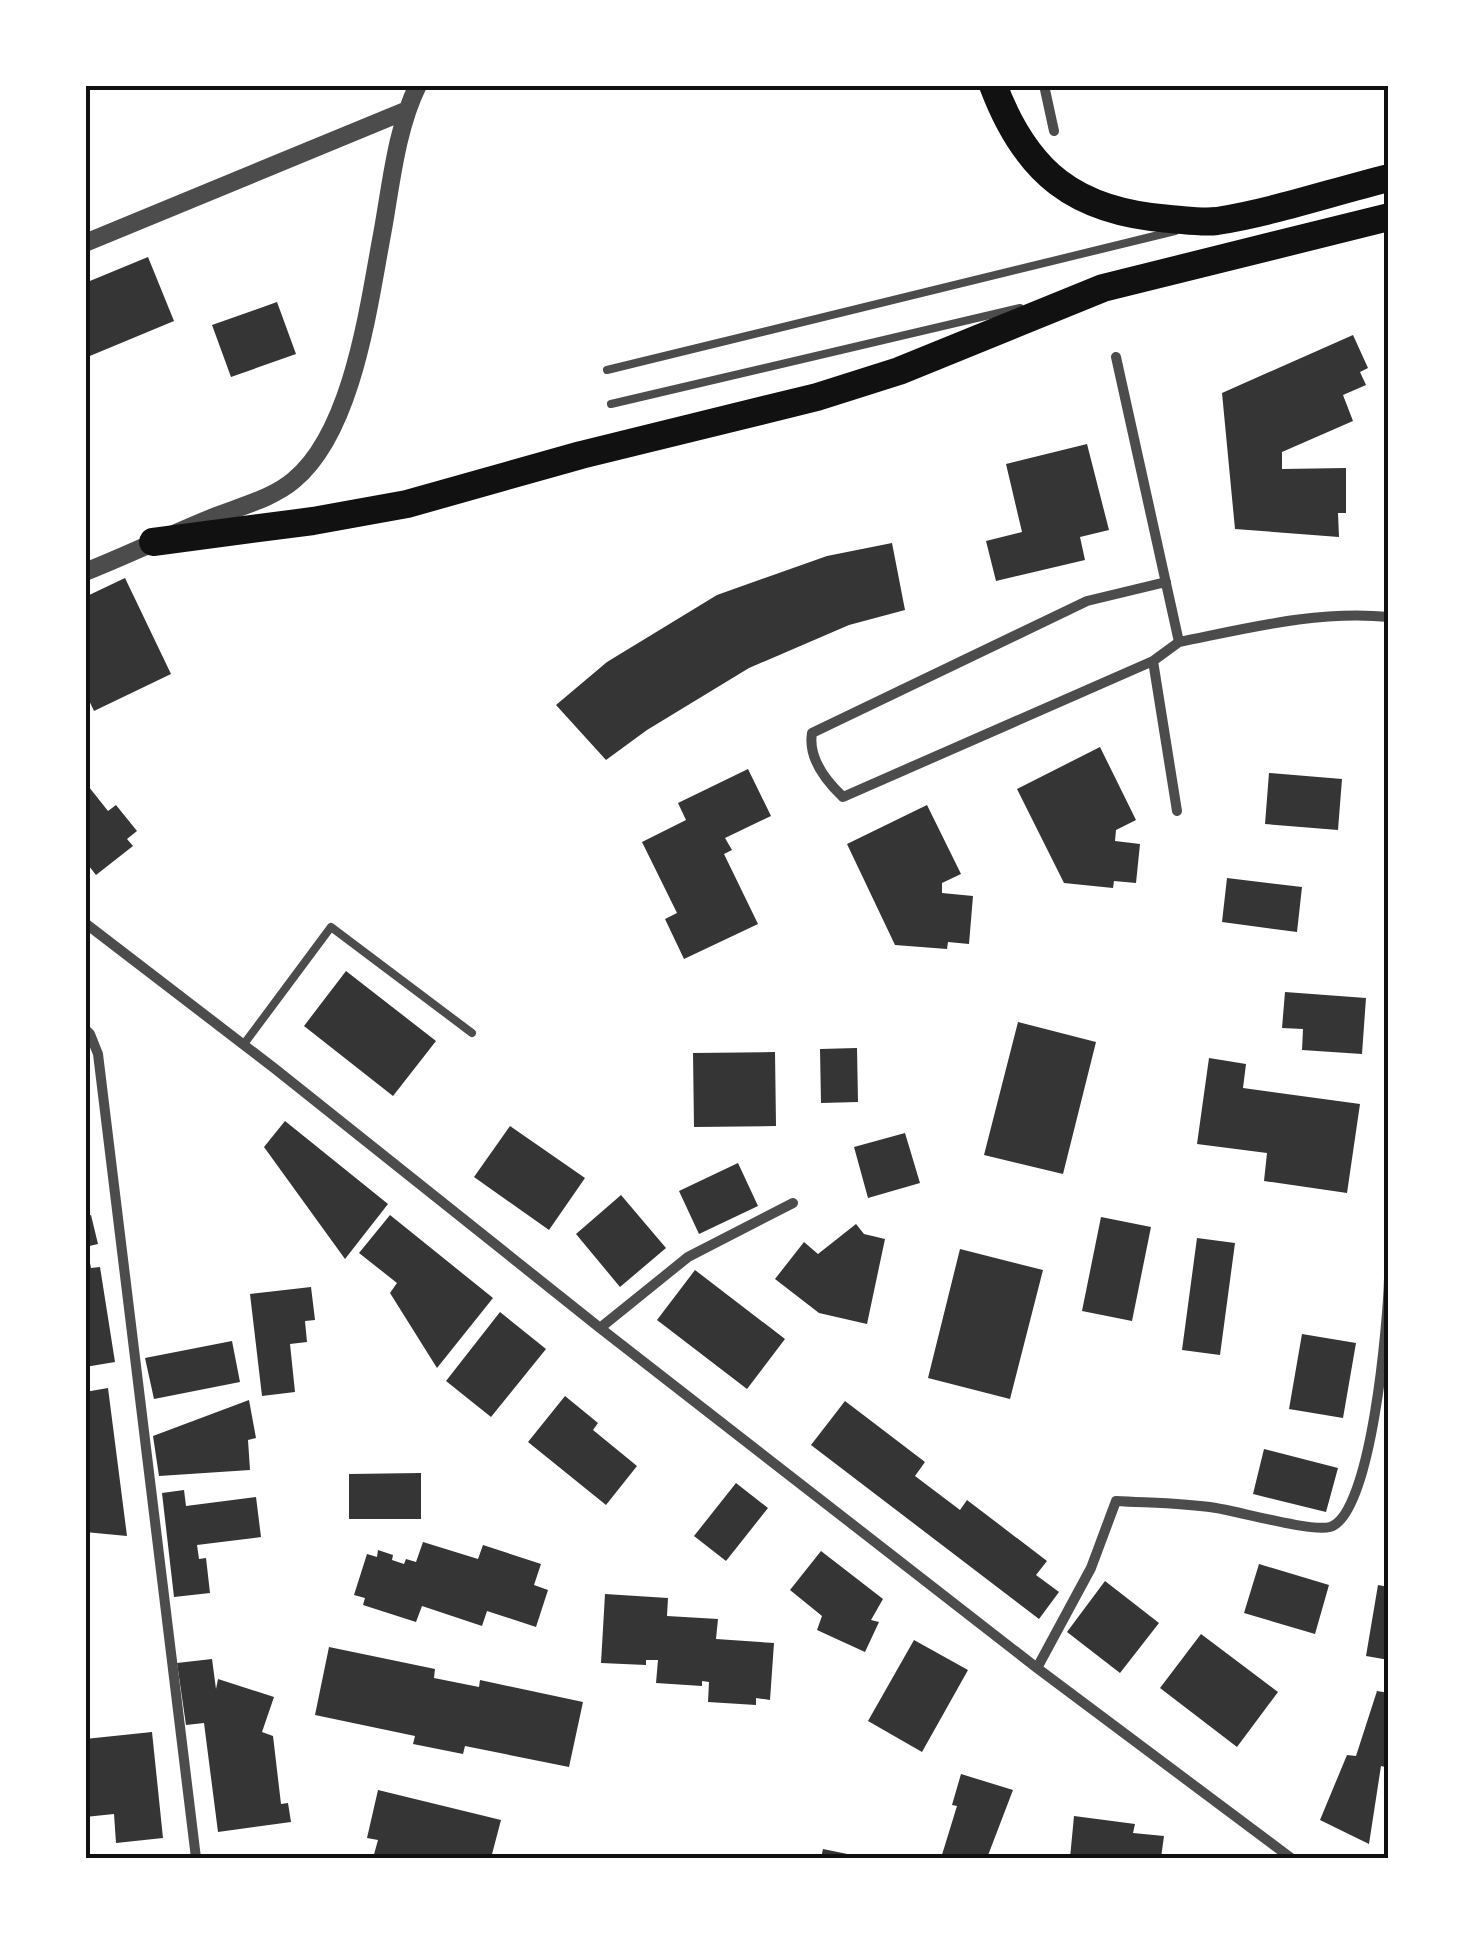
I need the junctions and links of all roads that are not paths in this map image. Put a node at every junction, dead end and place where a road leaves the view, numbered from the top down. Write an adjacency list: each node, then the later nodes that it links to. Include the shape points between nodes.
1 (418, 85): 4 (street)
2 (993, 85): 8 (highway, via 1025,152 1071,190 1140,217)
3 (1044, 85): 5 (street)
4 (405, 111): 9 (street); 14 (street, via 361,336 323,444 286,486)
5 (1054, 131)
6 (1389, 178): 8 (highway)
7 (1389, 216): 10 (highway)
8 (1214, 222): 12 (lane)
9 (85, 243)
10 (1103, 288): 13 (lane); 14 (highway, via 899,372 816,397 407,504)
11 (1116, 357): 16 (street)
12 (607, 370)
13 (611, 404)
14 (153, 542): 15 (street)
15 (85, 572)
16 (1166, 582): 18 (street); 19 (street, via 1070,610 812,733 809,750 842,796)
17 (1389, 617): 18 (street, via 1283,621)
18 (1179, 642): 19 (street)
19 (1153, 660): 20 (street)
20 (1177, 811)
21 (85, 924): 24 (street)
22 (85, 1029): 29 (street, via 98,1054)
23 (472, 1033): 24 (lane, via 331,927)
24 (244, 1044): 27 (street)
25 (793, 1203): 27 (street, via 688,1257)
26 (1389, 1278): 28 (street, via 1373,1423 1355,1495 1341,1521 1316,1527 1216,1508 1116,1501 1090,1568)
27 (600, 1328): 28 (street)
28 (1037, 1668): 30 (street)
29 (196, 1858)
30 (1291, 1858)

